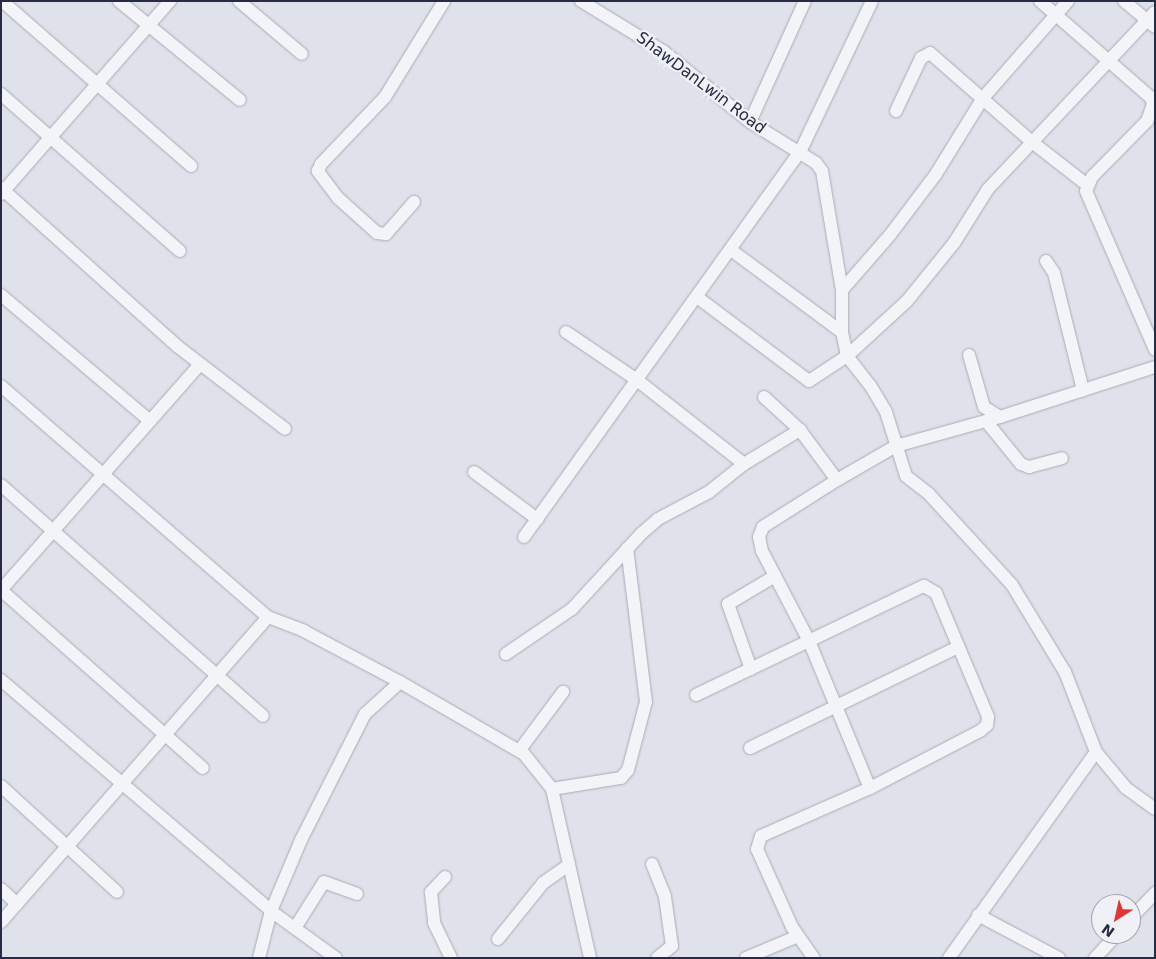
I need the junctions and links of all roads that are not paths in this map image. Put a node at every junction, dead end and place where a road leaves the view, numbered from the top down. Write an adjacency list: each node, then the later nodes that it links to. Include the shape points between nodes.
1 (2, 1): 17 (street)
2 (120, 1): 14 (street)
3 (170, 1): 14 (street)
4 (239, 1): 15 (street)
5 (444, 1): 30 (street, via 385,97 318,171 338,198 377,233 386,234)
6 (581, 1): 23 (street, ShawDanLwin Road, via 663,51)
7 (805, 1): 23 (street)
8 (872, 1): 26 (street)
9 (1040, 1): 12 (street)
10 (1068, 1): 12 (street)
11 (1124, 1): 13 (street)
12 (1055, 15): 16 (street); 19 (street)
13 (1152, 20): 16 (street)
14 (149, 26): 17 (street); 20 (street)
15 (302, 54)
16 (1107, 61): 21 (street, via 1151,98); 25 (street)
17 (98, 85): 24 (street); 27 (street)
18 (1, 94): 24 (street)
19 (983, 98): 22 (street, via 926,53); 25 (street); 34 (street, via 936,174 890,235)
20 (240, 100)
21 (1154, 109): 28 (street)
22 (896, 111)
23 (750, 122): 26 (street, ShawDanLwin Road)
24 (51, 138): 29 (street); 32 (street)
25 (1032, 142): 28 (street); 40 (street, via 988,189 954,243 907,301)
26 (800, 152): 31 (street); 34 (street, ShawDanLwin Road, via 822,171)
27 (191, 166)
28 (1087, 185): 39 (street, via 1094,211)
29 (2, 191): 42 (street)
30 (414, 202)
31 (731, 250): 36 (street); 38 (street)
32 (180, 251)
33 (1046, 261): 46 (street, via 1054,273)
34 (842, 290): 38 (street, ShawDanLwin Road)
35 (1, 295): 49 (street)
36 (697, 297): 40 (street, via 806,382); 44 (street)
37 (566, 332): 44 (street)
38 (842, 332): 40 (street, ShawDanLwin Road)
39 (1155, 350)
40 (847, 356): 53 (street, ShawDanLwin Road, via 870,384 886,412)
41 (969, 356): 48 (street, via 984,407)
42 (200, 364): 49 (street); 51 (street)
43 (1155, 367): 46 (street)
44 (637, 380): 55 (street); 60 (street)
45 (1, 386): 57 (street)
46 (1083, 390): 48 (street)
47 (764, 397): 52 (street)
48 (1000, 417): 50 (street)
49 (150, 421): 57 (street)
50 (986, 421): 53 (street); 54 (street, via 1021,464 1029,466)
51 (285, 429)
52 (800, 430): 55 (street); 58 (street)
53 (896, 446): 58 (street); 81 (street, ShawDanLwin Road, via 906,476 928,493 1012,585 1064,672)
54 (1062, 458)
55 (744, 464): 63 (street, via 709,492 658,519)
56 (474, 472): 60 (street)
57 (103, 474): 61 (street); 66 (street)
58 (836, 480): 64 (street, via 764,527 759,537)
59 (1, 485): 61 (street)
60 (537, 519): 62 (street)
61 (54, 531): 65 (street); 71 (street)
62 (524, 537)
63 (627, 548): 69 (street, via 572,609); 86 (street, via 646,702 628,770 620,778)
64 (775, 576): 67 (street); 70 (street, via 728,604)
65 (1, 590): 78 (street)
66 (268, 617): 71 (street); 73 (street, via 304,631)
67 (809, 641): 68 (street, via 924,586 936,593); 70 (street); 76 (street)
68 (958, 647): 76 (street); 85 (street, via 988,717 987,724 980,731)
69 (506, 654)
70 (751, 668): 75 (street)
71 (217, 675): 77 (street); 78 (street)
72 (1, 680): 84 (street)
73 (400, 682): 80 (street); 98 (street, via 365,714 301,840)
74 (563, 692): 80 (street)
75 (696, 695)
76 (837, 708): 79 (street); 85 (street)
77 (263, 716)
78 (166, 735): 82 (street); 84 (street)
79 (750, 748)
80 (519, 750): 86 (street)
81 (1096, 752): 87 (street, ShawDanLwin Road, via 1126,788); 99 (street)
82 (203, 768)
83 (1, 786): 88 (street)
84 (121, 786): 88 (street); 98 (street)
85 (870, 788): 102 (street, via 761,836 758,841 758,849)
86 (552, 789): 90 (street)
87 (1155, 809)
88 (69, 845): 93 (street); 96 (street)
89 (652, 864): 109 (street, via 666,897 672,946)
90 (569, 865): 103 (street, via 543,883); 108 (street)
91 (445, 877): 107 (street, via 431,892 434,923)
92 (1, 889): 96 (street)
93 (117, 892)
94 (1155, 893): 97 (street)
95 (357, 894): 101 (street, via 324,882)
96 (17, 904): 100 (street)
97 (1141, 908)
98 (271, 911): 101 (street); 105 (street)
99 (978, 915): 112 (street); 113 (street)
100 (1, 922)
101 (295, 928): 106 (street)
102 (796, 936): 110 (street); 111 (street)
103 (498, 940)
104 (1107, 944): 114 (street)
105 (259, 958)
106 (336, 958)
107 (451, 958)
108 (590, 958)
109 (657, 958)
110 (746, 958)
111 (814, 958)
112 (949, 958)
113 (1059, 958)
114 (1094, 958)

